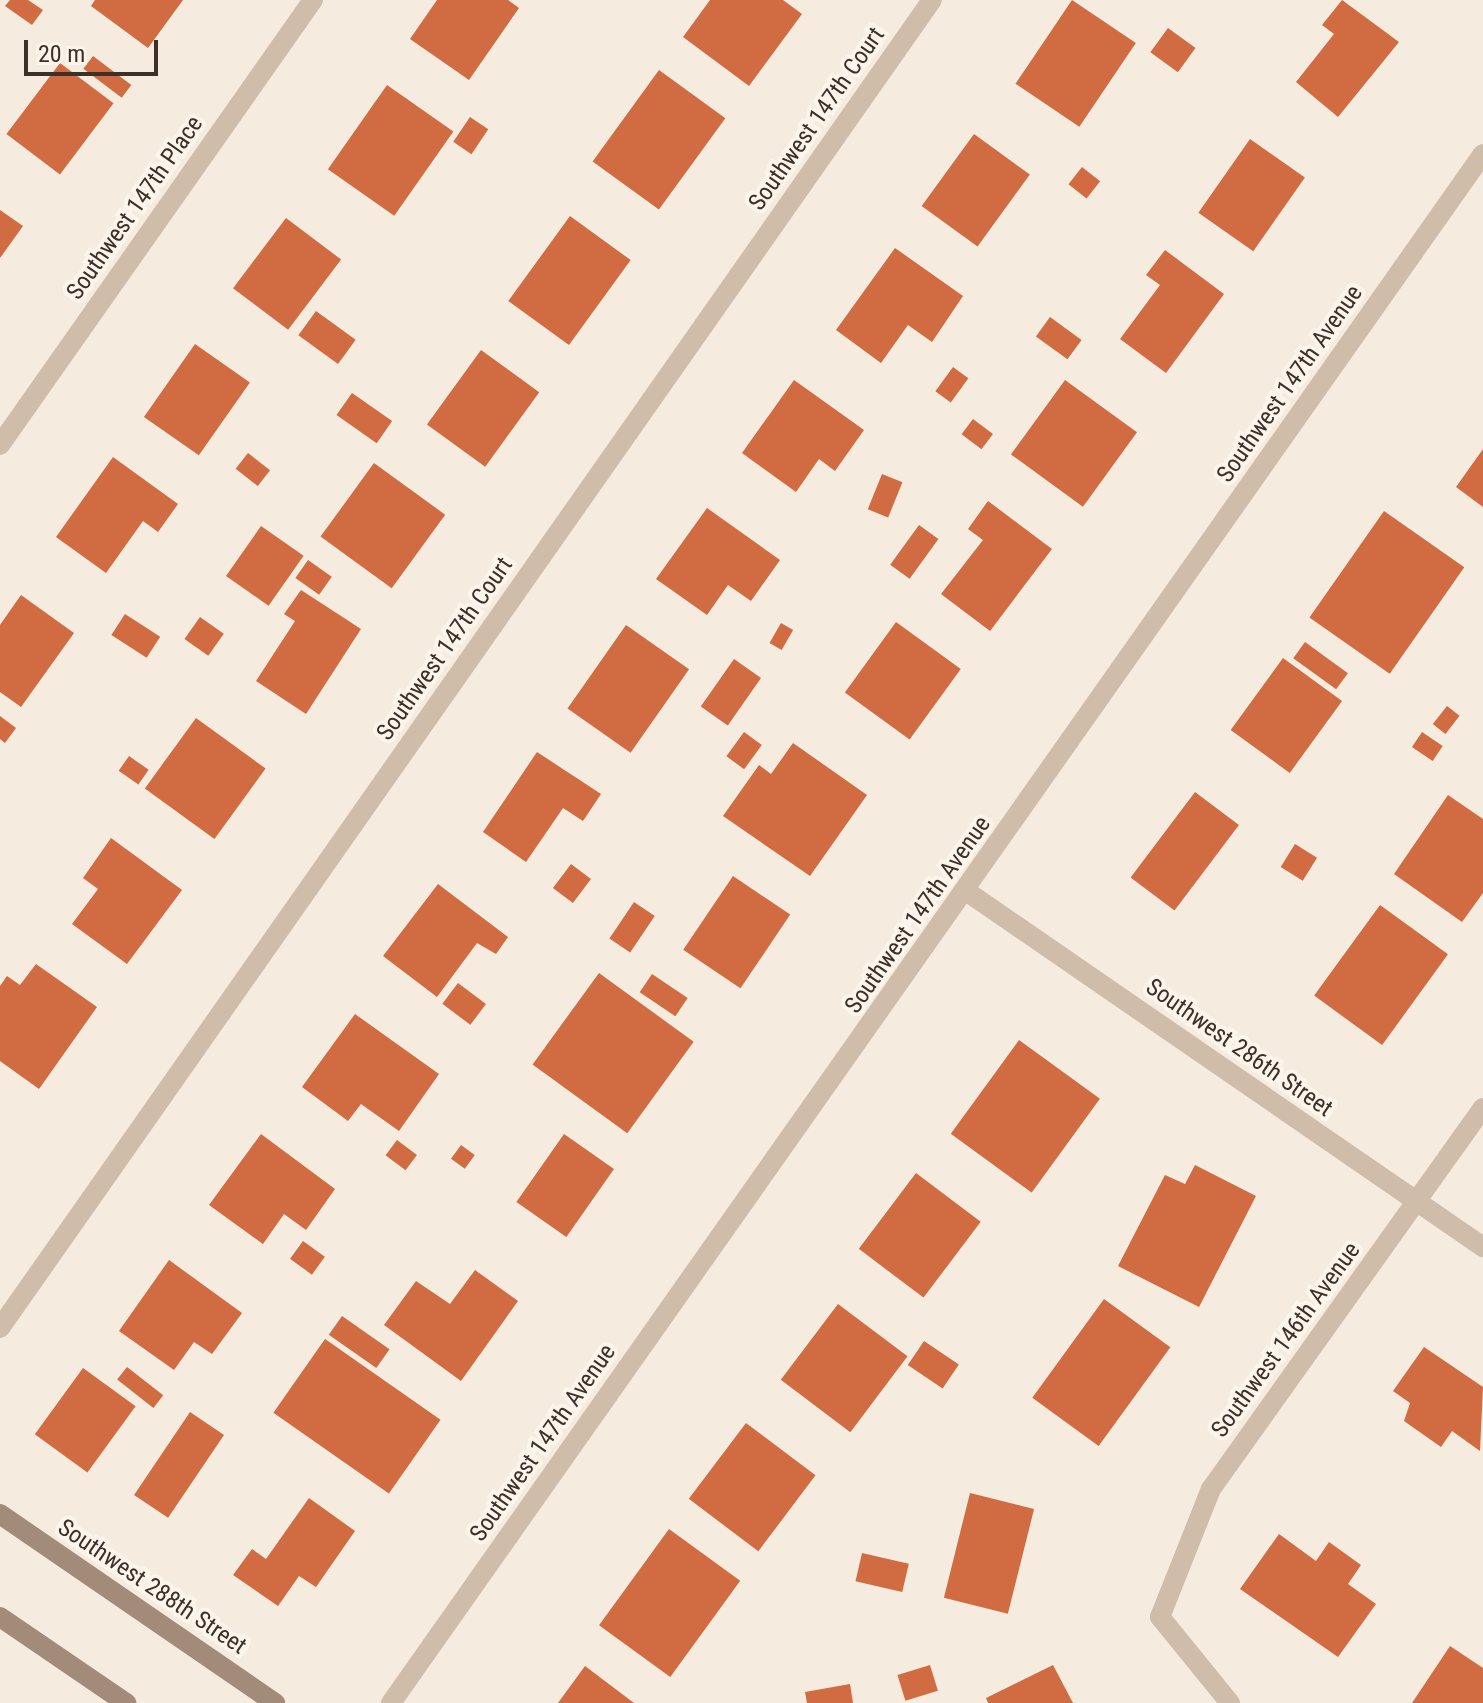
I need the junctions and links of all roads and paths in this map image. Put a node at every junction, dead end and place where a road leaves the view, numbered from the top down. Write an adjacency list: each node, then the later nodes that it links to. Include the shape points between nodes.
1 (313, 0): 4 (street, Southwest 147th Place)
2 (932, 0): 9 (street, Southwest 147th Court)
3 (1483, 154): 5 (street, Southwest 147th Avenue)
4 (0, 445)
5 (966, 891): 7 (street, Southwest 286th Street); 14 (street, Southwest 147th Avenue)
6 (1483, 1108): 7 (street, Southwest 146th Avenue)
7 (1417, 1202): 8 (street, Southwest 286th Street); 15 (street, Southwest 146th Avenue, via 1211,1489 1160,1617)
8 (1483, 1247)
9 (0, 1328)
10 (0, 1514): 13 (main road, Southwest 288th Street)
11 (0, 1617): 12 (main road)
12 (126, 1703)
13 (275, 1703)
14 (391, 1703)
15 (1230, 1703)

